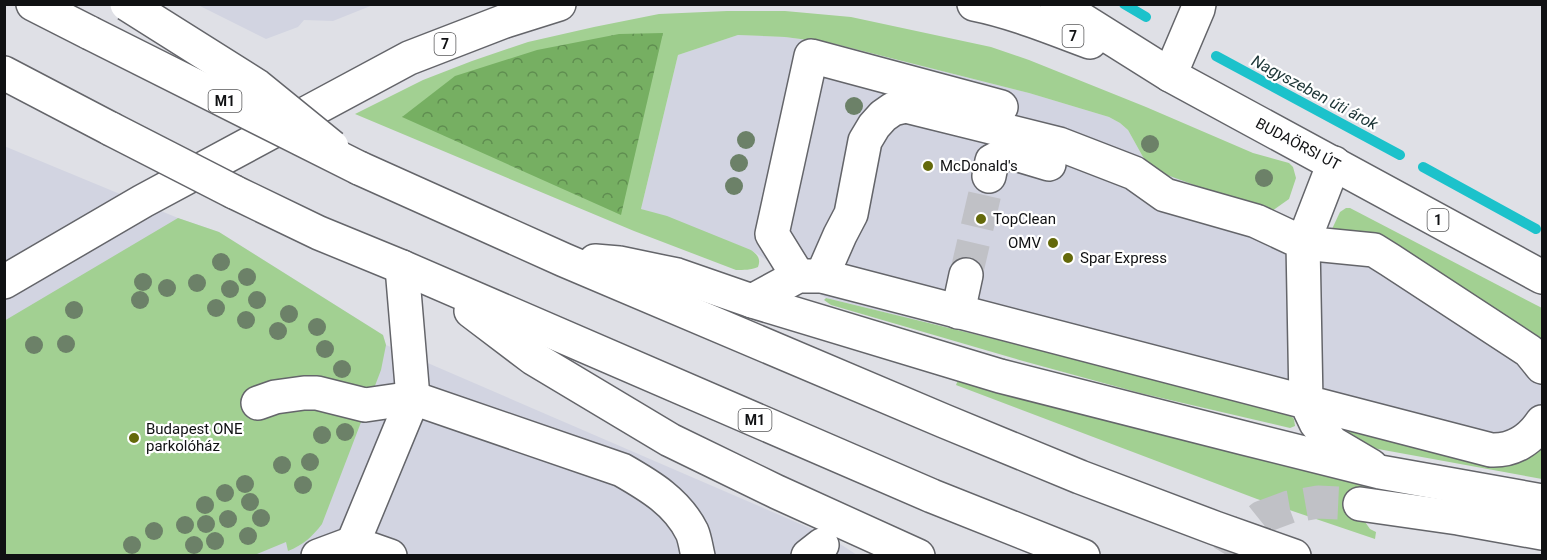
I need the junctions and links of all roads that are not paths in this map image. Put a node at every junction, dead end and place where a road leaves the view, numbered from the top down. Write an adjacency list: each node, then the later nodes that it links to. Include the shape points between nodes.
1 (33, 4): 10 (main road, M1, bridge)
2 (127, 4): 10 (main road, bridge, via 257,86)
3 (559, 4): 19 (main road, 7, via 409,58 143,201)
4 (974, 4): 8 (main road, 7, via 1022,17)
5 (1056, 4): 8 (main road, BUDAÖRSI ÚT / 1)
6 (1199, 4): 8 (main road)
7 (4, 73): 15 (main road, M1, bridge, via 234,192)
8 (1170, 75): 9 (main road, BUDAÖRSI ÚT / 1)
9 (1334, 163): 13 (main road); 18 (main road, BUDAÖRSI ÚT / 1)
10 (359, 168): 14 (main road, M1)
11 (1134, 173): 12 (main road, via 1052,166 1009,152 992,161); 13 (main road, via 1165,195 1256,221); 17 (main road, via 1059,144 906,106 893,109 874,126 865,141 851,214); 17 (main road, via 1114,146 1095,132 811,56 772,234)
12 (989, 176)
13 (1303, 243): 22 (main road, via 1374,250 1529,351); 24 (main road)
14 (564, 260): 20 (main road, via 620,263 677,275); 37 (main road, M1, via 1006,447)
15 (416, 273): 23 (main road); 35 (main road, via 533,358 670,440); 36 (main road, M1, via 932,496)
16 (966, 275): 21 (main road)
17 (810, 276): 20 (main road); 21 (main road)
18 (1542, 277)
19 (4, 282)
20 (752, 301): 27 (main road, via 1000,376)
21 (958, 312): 24 (main road)
22 (1542, 367)
23 (413, 398): 25 (main road, via 364,405 304,393); 31 (main road); 34 (main road, via 622,470 653,488 676,508 693,534)
24 (1306, 402): 26 (main road, via 1491,450 1525,441); 27 (main road, via 1332,443)
25 (258, 403)
26 (1542, 422)
27 (1380, 472): 28 (main road)
28 (1542, 501)
29 (1360, 504): 30 (main road)
30 (1542, 533)
31 (353, 543): 32 (main road); 33 (main road)
32 (318, 555)
33 (390, 555)
34 (698, 555)
35 (918, 555)
36 (1083, 555)
37 (1294, 555)

